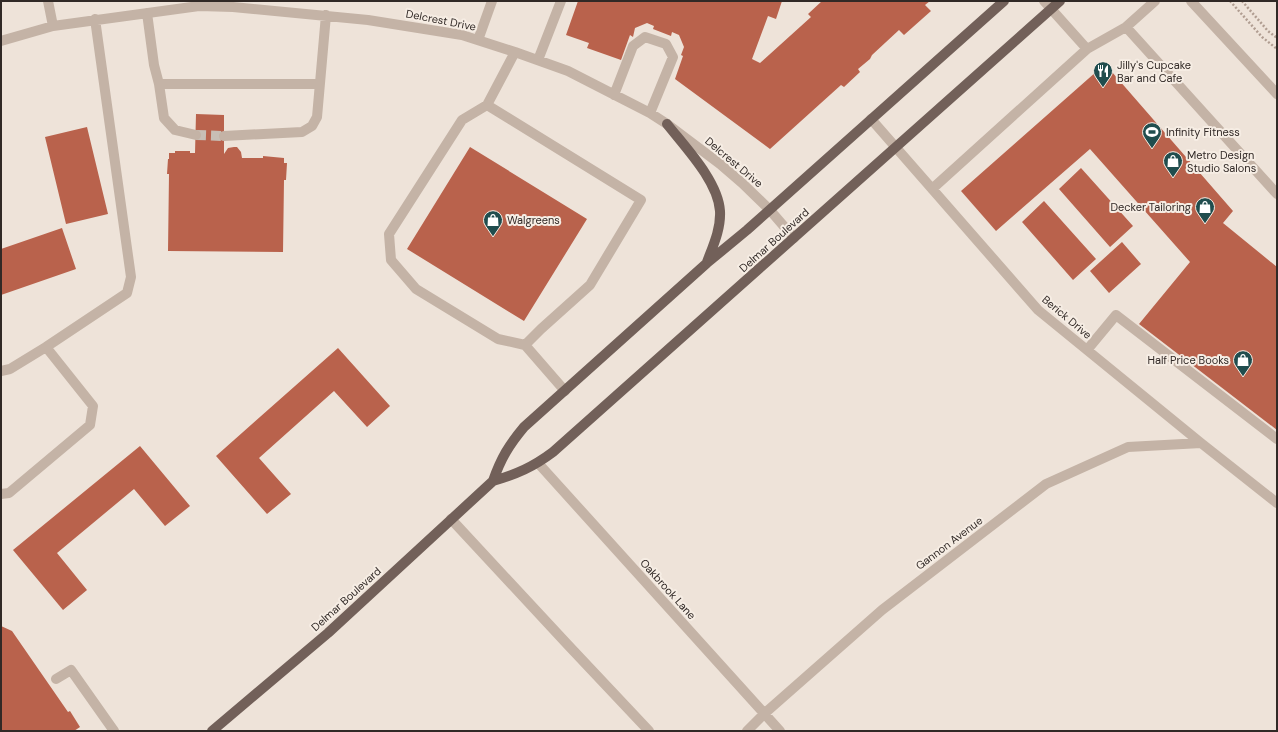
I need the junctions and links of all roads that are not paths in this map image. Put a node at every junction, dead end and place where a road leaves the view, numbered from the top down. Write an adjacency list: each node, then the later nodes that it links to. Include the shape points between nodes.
1 (48, 1): 14 (street)
2 (492, 1): 16 (street)
3 (561, 1): 20 (street)
4 (1004, 1): 27 (main road, Delmar Boulevard)
5 (1044, 1): 10 (street)
6 (1060, 1): 10 (main road, Delmar Boulevard)
7 (1155, 1): 15 (street)
8 (1191, 1): 23 (street)
9 (199, 3): 11 (street, Delcrest Drive); 12 (street, Delcrest Drive)
10 (1052, 9): 18 (street); 31 (main road, Delmar Boulevard)
11 (147, 13): 13 (street, Delcrest Drive); 21 (street)
12 (326, 15): 16 (street, Delcrest Drive, via 438,31); 22 (street)
13 (95, 19): 14 (street, Delcrest Drive); 38 (street, via 131,277 127,293)
14 (53, 26): 17 (street, Delcrest Drive)
15 (1126, 27): 18 (street); 33 (street)
16 (478, 40): 19 (street, Delcrest Drive)
17 (1, 41)
18 (1087, 49): 32 (street)
19 (516, 52): 20 (street, Delcrest Drive); 25 (street)
20 (538, 60): 24 (street, Delcrest Drive, via 568,71)
21 (159, 84): 22 (street); 29 (street, via 164,118 175,130)
22 (320, 84): 30 (street, via 317,117 312,126 302,132)
23 (1277, 94)
24 (614, 95): 26 (street, Delcrest Drive); 26 (street, via 633,46 645,37 666,44 673,57)
25 (487, 105): 37 (street, via 462,120 389,234 391,260 416,289 498,339); 37 (street, via 641,200 590,285)
26 (650, 113): 28 (street, Delcrest Drive)
27 (871, 119): 31 (street, Berick Drive); 34 (main road, Delmar Boulevard)
28 (667, 124): 34 (street, Delcrest Drive, via 720,164); 36 (main road, via 710,181 718,200 719,225)
29 (196, 134)
30 (224, 136)
31 (896, 147): 32 (street, Berick Drive); 35 (main road, Delmar Boulevard)
32 (932, 189): 39 (street, Berick Drive, via 1038,310)
33 (1277, 194)
34 (769, 210): 35 (street, Delcrest Drive); 36 (main road, Delmar Boulevard)
35 (794, 238): 44 (main road, Delmar Boulevard)
36 (707, 263): 41 (main road, Delmar Boulevard)
37 (525, 345): 41 (street)
38 (46, 347): 40 (street, via 10,369); 46 (street, via 93,406 90,425 9,493)
39 (1087, 350): 42 (street, via 1116,315); 43 (street, Berick Drive)
40 (1, 371)
41 (565, 391): 45 (main road, Delmar Boulevard, via 511,442 500,461)
42 (1277, 439)
43 (1201, 443): 47 (street, Berick Drive); 50 (street, Gannon Avenue, via 1128,448 1046,484 882,610)
44 (538, 463): 45 (main road, Delmar Boulevard, via 516,474); 50 (street, Oakbrook Lane)
45 (493, 481): 48 (main road, Delmar Boulevard)
46 (1, 494)
47 (1277, 503)
48 (452, 519): 52 (main road, Delmar Boulevard, via 328,633); 53 (street)
49 (56, 679): 51 (street, via 71,670)
50 (765, 713): 54 (street, Gannon Avenue); 55 (street, Oakbrook Lane)
51 (114, 731)
52 (212, 731)
53 (650, 731)
54 (747, 731)
55 (780, 731)

